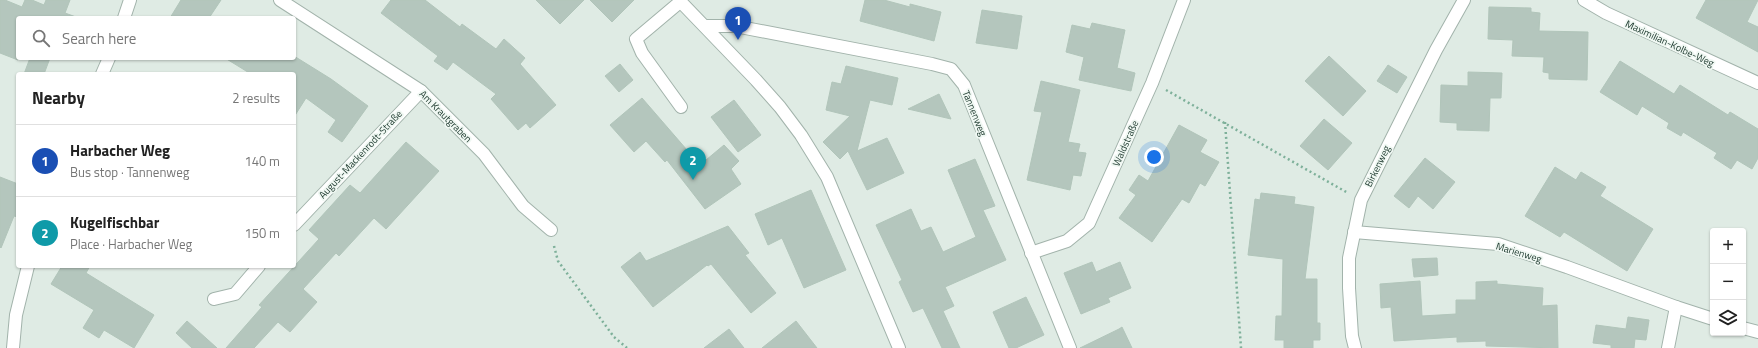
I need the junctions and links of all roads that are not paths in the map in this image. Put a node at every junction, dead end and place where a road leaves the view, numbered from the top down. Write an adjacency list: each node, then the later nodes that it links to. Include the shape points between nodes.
1 (130, 0): 7 (street)
2 (280, 0): 12 (street, Am Krautgraben)
3 (1184, 0): 17 (street, Waldstraße, via 1152,83 1089,223 1067,241)
4 (1464, 0): 16 (street, Birkenweg, via 1418,84 1360,200)
5 (1584, 0): 11 (street, Maximilian-Kolbe-Weg, via 1606,14)
6 (680, 1): 8 (street); 13 (street, via 636,39 642,52)
7 (125, 16)
8 (706, 26): 17 (street, Tannenweg, via 735,26 951,69 964,85); 26 (street, via 780,107 801,135 826,177)
9 (108, 60): 10 (street)
10 (103, 72)
11 (1758, 83)
12 (421, 90): 14 (street, August-Mackenrodt-Straße); 15 (street, Am Krautgraben, via 484,154 523,206)
13 (680, 107)
14 (296, 219)
15 (551, 230)
16 (1354, 232): 21 (street, Marienweg, via 1498,244); 28 (street, Birkenweg, via 1349,258 1349,288)
17 (1031, 253): 27 (street, Tannenweg)
18 (28, 268): 25 (street, via 16,314)
19 (257, 268): 20 (street, via 235,294)
20 (214, 299)
21 (1676, 307): 22 (street, Marienweg); 29 (street)
22 (1710, 317)
23 (1746, 329): 24 (street)
24 (1758, 332)
25 (13, 348)
26 (899, 348)
27 (1070, 348)
28 (1355, 348)
29 (1668, 348)

